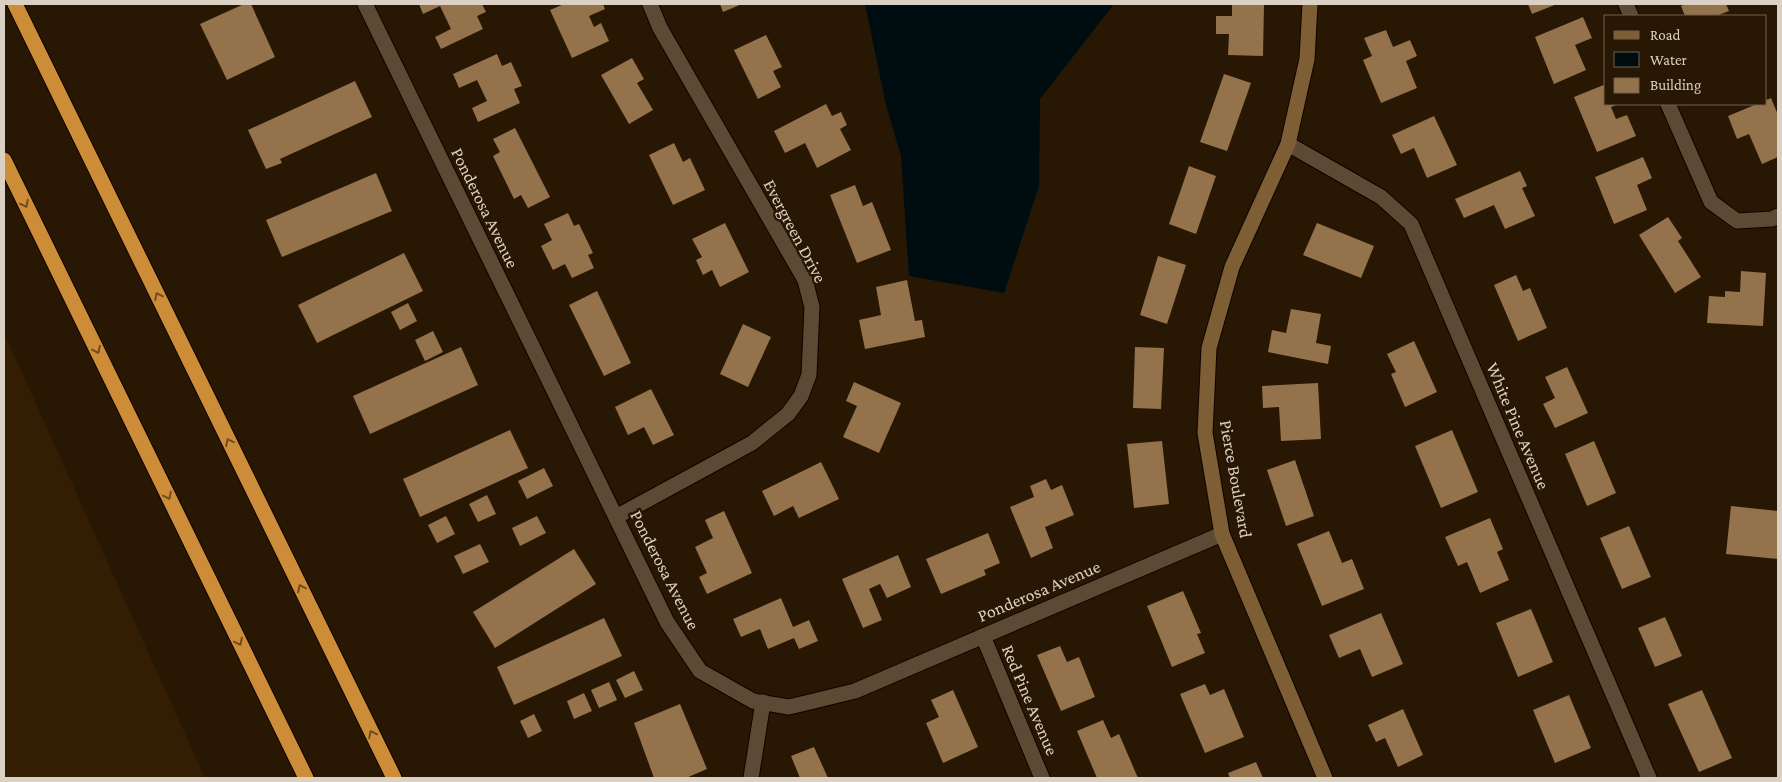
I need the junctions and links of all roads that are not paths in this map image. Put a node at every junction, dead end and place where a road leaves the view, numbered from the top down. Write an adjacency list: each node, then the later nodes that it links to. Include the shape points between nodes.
1 (15, 4): 14 (highway, one-way to 1)
2 (365, 4): 9 (street, Ponderosa Avenue)
3 (650, 4): 9 (street, Evergreen Drive, via 660,28 805,280 812,307 812,330 809,375 788,414 752,443)
4 (1310, 4): 6 (street, Pierce Boulevard, via 1307,59)
5 (1668, 105): 8 (street, via 1711,202 1737,221)
6 (1288, 144): 10 (street, Pierce Boulevard, via 1232,266 1209,348 1205,433); 18 (street, White Pine Avenue, via 1382,197 1411,224)
7 (4, 160): 13 (highway, one-way to 13)
8 (1778, 216)
9 (616, 517): 12 (street, Ponderosa Avenue, via 667,622 700,671 754,701)
10 (1222, 534): 11 (street, Ponderosa Avenue); 17 (street, Pierce Boulevard)
11 (983, 636): 12 (street, Ponderosa Avenue, via 855,691 789,707); 16 (street, Red Pine Avenue)
12 (762, 702): 15 (street)
13 (306, 778)
14 (394, 778)
15 (751, 778)
16 (1042, 778)
17 (1325, 778)
18 (1649, 778)

